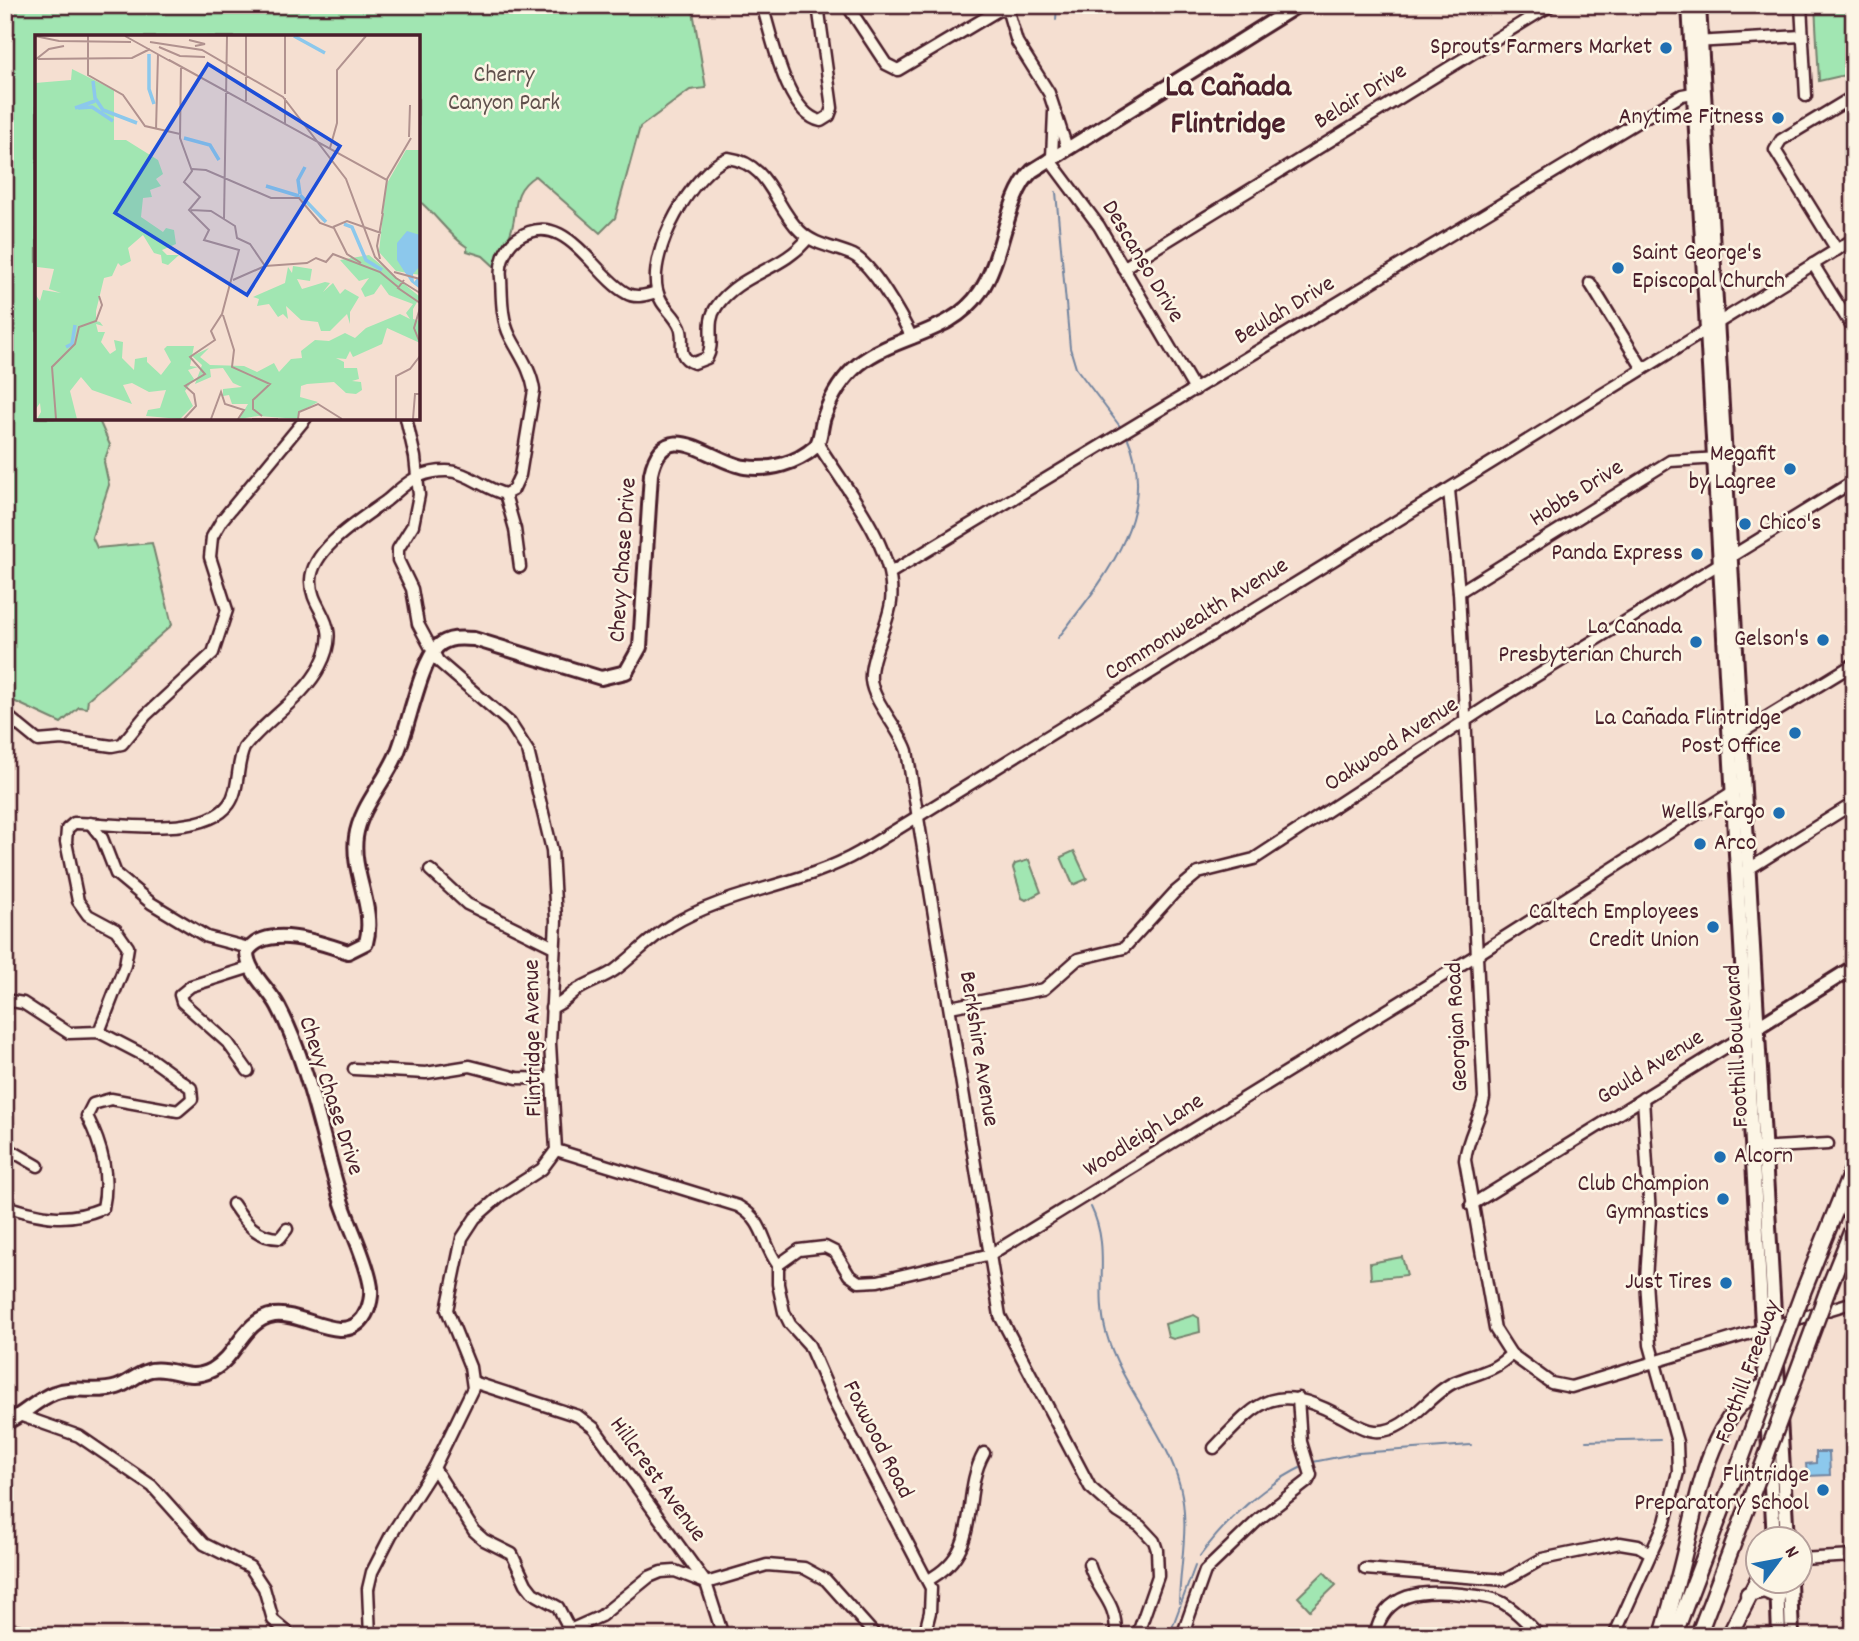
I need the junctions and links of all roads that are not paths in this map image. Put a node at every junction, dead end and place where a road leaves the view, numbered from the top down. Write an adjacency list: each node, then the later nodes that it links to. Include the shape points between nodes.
1 (762, 5): 2 (street, via 794,99 805,115 821,121 832,108)
2 (818, 5)
3 (847, 5): 9 (street, via 886,64 898,70)
4 (1298, 5): 16 (main road)
5 (1551, 5): 22 (street, Belair Drive)
6 (1689, 5): 11 (main road, Foothill Boulevard)
7 (1699, 5): 11 (main road, Foothill Boulevard)
8 (1801, 5): 10 (street)
9 (1007, 7): 15 (street, via 1017,42 1049,93)
10 (1802, 36): 11 (street); 13 (street)
11 (1696, 41): 12 (main road, Foothill Boulevard)
12 (1699, 92): 25 (main road, Foothill Boulevard); 29 (street, Beulah Drive, via 1682,95)
13 (1806, 96)
14 (1853, 96): 20 (street, via 1776,147)
15 (1054, 111): 16 (street); 17 (street)
16 (1067, 148): 17 (main road)
17 (1050, 158): 22 (street, Descanso Drive, via 1100,226); 27 (main road, via 1027,176 1018,190 980,292 955,318)
18 (808, 238): 24 (street, via 798,251 744,281 717,306 710,318 710,353 701,362 688,361 682,355 680,327); 24 (street, via 793,224 761,173 746,162 728,158 711,168 674,212 665,230); 27 (street, via 857,257 868,267)
19 (1854, 239): 20 (street, Commonwealth Avenue)
20 (1837, 250): 21 (street, Commonwealth Avenue)
21 (1813, 264): 25 (street, Commonwealth Avenue); 26 (street)
22 (1123, 268): 29 (street, Descanso Drive)
23 (1590, 283): 28 (street)
24 (657, 292): 37 (street, via 642,297 625,293 573,242 554,232 526,233 509,247 500,271 504,318 534,390 518,483)
25 (1711, 328): 28 (street, Commonwealth Avenue); 33 (main road, Foothill Boulevard)
26 (1854, 330)
27 (912, 338): 32 (main road, via 875,354 848,374 832,398)
28 (1643, 369): 36 (street, Commonwealth Avenue)
29 (1195, 390): 41 (street, Beulah Drive)
30 (304, 420): 45 (street, via 212,537 212,570 227,610 213,653 146,715 129,739 112,746 79,739 38,741)
31 (406, 420): 34 (street, Flintridge Avenue)
32 (818, 444): 41 (street, Berkshire Avenue, via 878,541); 43 (main road, Chevy Chase Drive, via 790,462 767,467 737,465 689,444 669,445 658,452 651,474 640,647 622,675 601,678 474,639 447,640)
33 (1718, 458): 38 (main road, Foothill Boulevard); 39 (main road, Foothill Boulevard); 42 (street, Hobbs Drive, via 1670,461)
34 (418, 476): 37 (street, via 452,471); 43 (street, Flintridge Avenue, via 417,513 398,549 398,560 412,589 418,624); 51 (street, via 354,523 316,564 311,583 328,624 327,649 311,680 244,748 229,804 212,817 196,821 133,827)
35 (1854, 481): 38 (street, Oakwood Avenue)
36 (1449, 490): 42 (street, Georgian Road); 50 (street, Commonwealth Avenue)
37 (505, 494): 40 (street)
38 (1731, 558): 39 (street, Oakwood Avenue); 47 (main road, Foothill Boulevard)
39 (1719, 565): 46 (street, Oakwood Avenue); 47 (main road, Foothill Boulevard)
40 (520, 567)
41 (890, 573): 50 (street, Berkshire Avenue, via 887,623 871,679 905,745)
42 (1459, 592): 46 (street, Georgian Road)
43 (433, 653): 55 (street, Flintridge Avenue, via 510,723 527,751 552,850); 56 (main road, via 397,755 360,820 356,836 369,922 366,943 348,952 315,940 283,938)
44 (1854, 664): 47 (street)
45 (5, 714)
46 (1463, 725): 57 (street, Georgian Road); 61 (street, Oakwood Avenue, via 1254,859 1198,873 1124,948 1078,958 1044,989)
47 (1737, 736): 48 (main road, Foothill Boulevard)
48 (1740, 788): 52 (main road, Foothill Boulevard); 54 (main road, Foothill Boulevard); 57 (street, Woodleigh Lane)
49 (1854, 803): 52 (street)
50 (919, 816): 61 (street, Berkshire Avenue); 62 (street, Commonwealth Avenue, via 846,860 708,906 671,925 615,971)
51 (89, 823): 56 (street, via 103,838 116,874 151,903 207,937); 64 (street, via 74,823 67,829 78,901 88,915 117,930 128,947)
52 (1749, 868): 54 (street); 63 (main road, Foothill Boulevard)
53 (430, 870): 55 (street, via 467,904)
54 (1738, 877): 63 (main road, Foothill Boulevard)
55 (554, 947): 62 (street, Flintridge Avenue)
56 (249, 948): 58 (main road, Chevy Chase Drive)
57 (1475, 956): 76 (street, Georgian Road, via 1484,1097 1466,1145); 80 (street, Woodleigh Lane)
58 (251, 967): 66 (street, via 191,986 180,995 182,1002 228,1043); 89 (main road, Chevy Chase Drive, via 278,1005 318,1117 370,1282 364,1316 349,1329 339,1330 299,1317 272,1315 254,1324 230,1356 210,1371 191,1376 153,1370 118,1387 63,1390)
59 (1854, 967): 63 (main road, Gould Avenue)
60 (5, 1000): 64 (street, via 23,1003 69,1033)
61 (950, 1007): 80 (street, Berkshire Avenue)
62 (551, 1008): 67 (street, Flintridge Avenue)
63 (1752, 1031): 68 (street, Gould Avenue); 71 (main road, Foothill Boulevard)
64 (99, 1032): 77 (street, via 151,1059 191,1088 192,1099 178,1111 111,1099 93,1104 87,1116 105,1168 103,1208 80,1217 46,1219)
65 (354, 1069): 67 (street, via 426,1073 470,1066 517,1078)
66 (248, 1072)
67 (551, 1079): 72 (street, Flintridge Avenue)
68 (1643, 1098): 76 (street, Gould Avenue); 85 (street, via 1650,1216 1646,1280)
69 (1828, 1144): 71 (street)
70 (5, 1147): 74 (street)
71 (1759, 1148): 83 (main road, Foothill Boulevard)
72 (556, 1150): 81 (street, via 738,1206 753,1214); 86 (street, Flintridge Avenue, via 542,1169 485,1209 462,1238 447,1310)
73 (1854, 1165): 126 (highway, Foothill Freeway, bridge)
74 (38, 1166)
75 (233, 1204): 79 (street, via 246,1223 265,1238 280,1238)
76 (1471, 1205): 84 (street, Georgian Road, via 1491,1317)
77 (5, 1206)
78 (1854, 1225): 127 (highway, Foothill Freeway, bridge)
79 (287, 1229)
80 (991, 1254): 81 (street, Woodleigh Lane, via 859,1282 835,1252 825,1247 799,1250); 120 (street, Berkshire Avenue, via 1006,1332 1077,1468 1103,1500 1148,1534 1157,1550 1158,1576)
81 (778, 1265): 103 (street, Foxwood Road, via 784,1312 809,1345)
82 (1854, 1301): 83 (street, Georgian Road)
83 (1767, 1328): 85 (street, Georgian Road); 87 (main road, Foothill Boulevard)
84 (1511, 1354): 85 (street, Georgian Road, via 1562,1387); 88 (street, via 1490,1371 1447,1386 1388,1430 1366,1429)
85 (1653, 1362): 98 (street, via 1679,1454 1672,1503)
86 (473, 1382): 95 (street); 105 (street, Hillcrest Avenue, via 578,1416 594,1428)
87 (1771, 1382): 96 (main road, Foothill Boulevard); 97 (main road, Foothill Boulevard); 125 (highway, via 1736,1410 1709,1457)
88 (1298, 1398): 93 (street, via 1278,1398 1254,1408); 121 (street, via 1301,1442 1311,1475 1205,1571)
89 (38, 1404): 90 (main road, Chevy Chase Drive); 92 (street)
90 (22, 1416): 91 (main road, Chevy Chase Drive); 92 (street)
91 (5, 1423)
92 (41, 1424): 113 (street, via 79,1436 122,1464 166,1499 204,1544 250,1567 264,1588 273,1619)
93 (1214, 1447)
94 (984, 1453): 103 (street, via 960,1549 942,1573)
95 (435, 1468): 111 (street, via 474,1531 512,1554 526,1584 558,1607); 114 (street, via 372,1572)
96 (1774, 1526)
97 (1786, 1526)
98 (1650, 1553): 104 (street, via 1620,1543 1542,1559); 124 (street)
99 (1854, 1556): 100 (street)
100 (1814, 1558)
101 (1089, 1564): 119 (street, via 1094,1582 1116,1613)
102 (1365, 1569): 104 (street)
103 (928, 1580): 118 (street, via 932,1598)
104 (1505, 1580): 109 (street)
105 (706, 1583): 111 (street, via 675,1571 661,1572 601,1616); 116 (street, Hillcrest Avenue); 117 (street, via 767,1565 804,1568 826,1580)
106 (1747, 1596): 128 (highway)
107 (1777, 1596): 129 (main road)
108 (1791, 1596): 130 (main road)
109 (1495, 1600): 122 (street, via 1434,1591 1407,1595 1383,1614); 123 (street)
110 (5, 1628): 112 (street)
111 (569, 1628): 115 (street)
112 (43, 1636)
113 (292, 1636)
114 (370, 1636)
115 (556, 1636)
116 (723, 1636)
117 (876, 1636)
118 (924, 1636)
119 (1116, 1636)
120 (1137, 1636)
121 (1182, 1636)
122 (1376, 1636)
123 (1540, 1636)
124 (1614, 1636)
125 (1662, 1636)
126 (1674, 1636)
127 (1698, 1636)
128 (1729, 1636)
129 (1779, 1636)
130 (1792, 1636)

